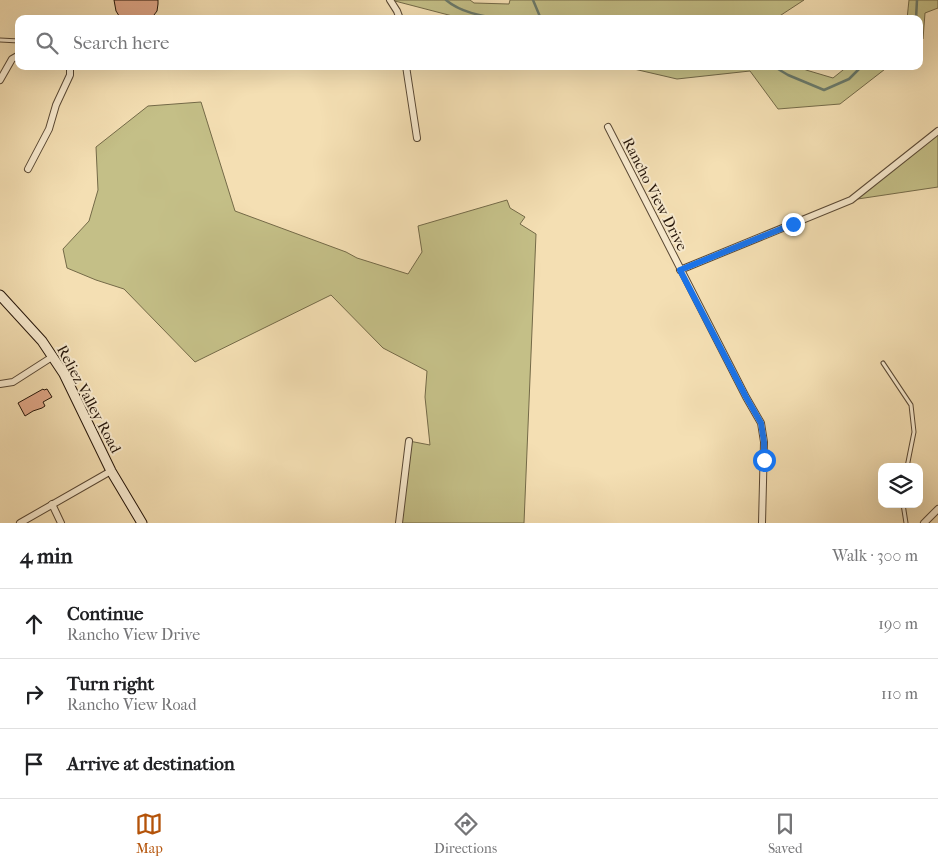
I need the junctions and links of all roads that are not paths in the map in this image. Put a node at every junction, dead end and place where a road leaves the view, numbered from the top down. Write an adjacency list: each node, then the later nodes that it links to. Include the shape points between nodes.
1 (390, 0): 2 (street)
2 (398, 15)
3 (0, 40): 4 (lane)
4 (15, 40)
5 (15, 57): 8 (street)
6 (70, 70): 12 (street, via 49,129)
7 (407, 70): 11 (street)
8 (0, 80)
9 (608, 127): 13 (street, Rancho View Drive)
10 (938, 131): 13 (street, via 851,200)
11 (417, 138)
12 (28, 169)
13 (680, 270): 28 (street, Rancho View Drive, via 761,423 764,442)
14 (0, 296): 15 (main road, Reliez Valley Road, via 30,326)
15 (52, 356): 17 (street, via 13,382); 20 (main road, Reliez Valley Road, via 64,374)
16 (883, 363): 19 (lane, via 911,405 914,432)
17 (0, 384)
18 (409, 441): 27 (street)
19 (908, 463)
20 (111, 472): 21 (street); 26 (main road, Reliez Valley Road)
21 (52, 504): 24 (street); 25 (street)
22 (903, 508): 29 (lane)
23 (938, 509): 30 (street)
24 (20, 523)
25 (62, 523)
26 (142, 523)
27 (399, 523)
28 (762, 523)
29 (906, 523)
30 (924, 523)

